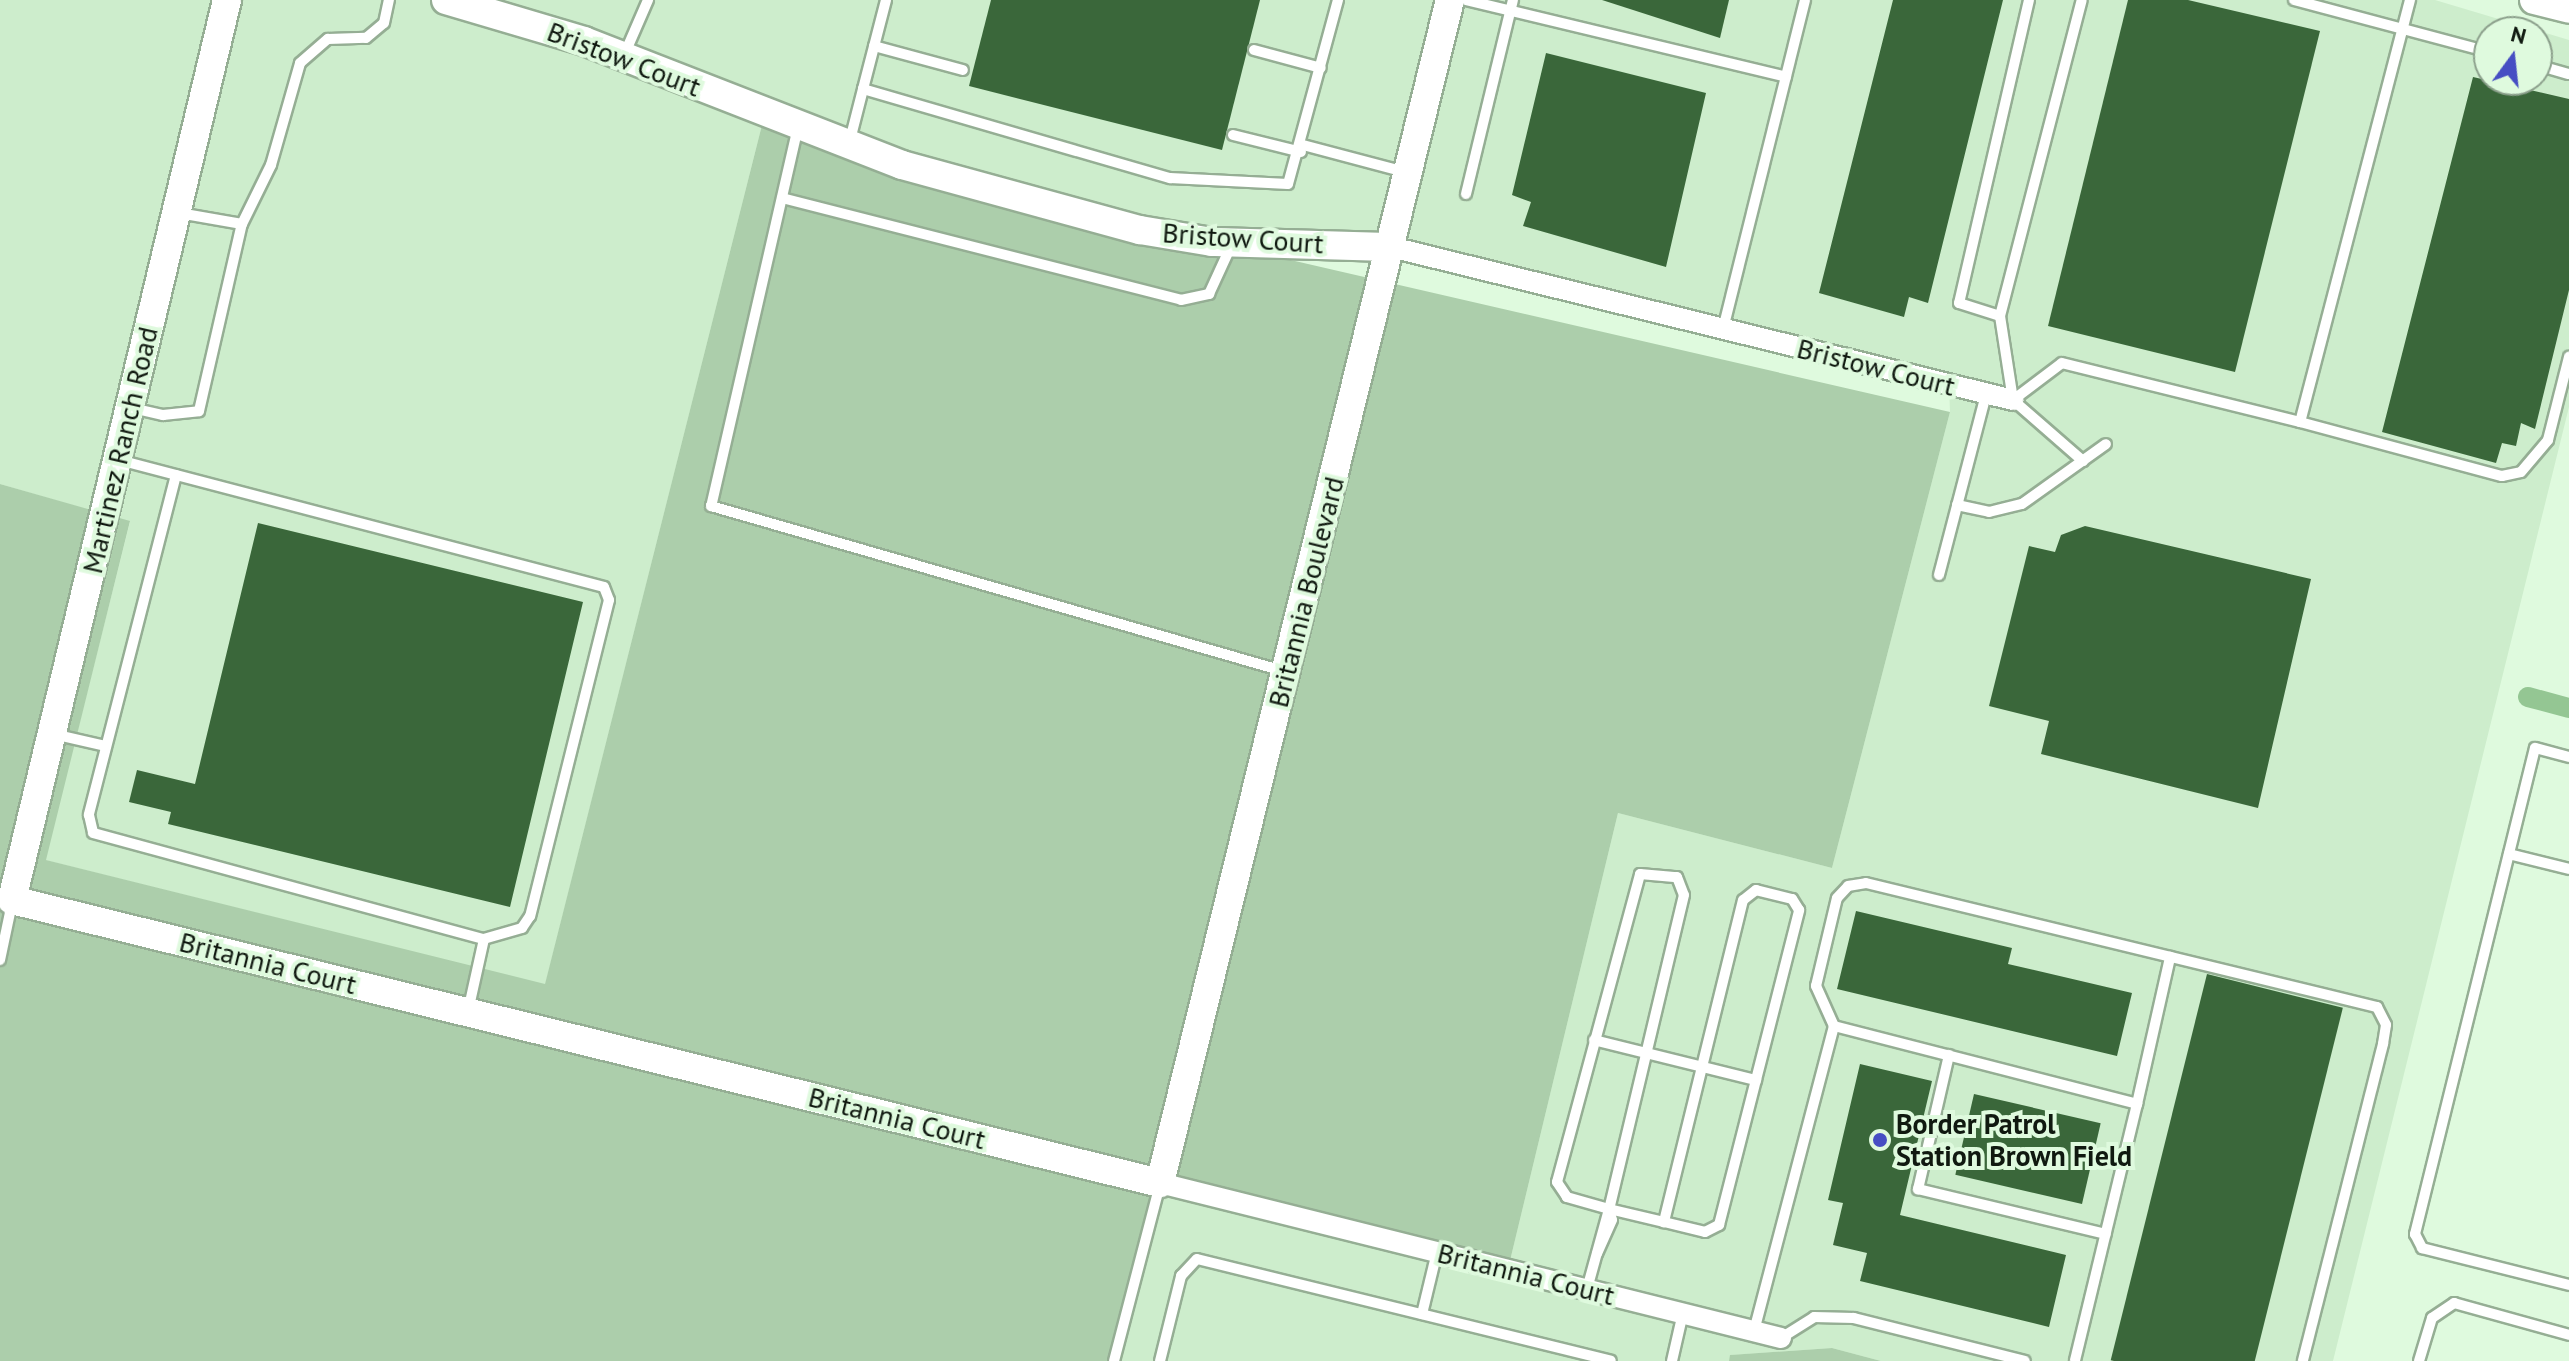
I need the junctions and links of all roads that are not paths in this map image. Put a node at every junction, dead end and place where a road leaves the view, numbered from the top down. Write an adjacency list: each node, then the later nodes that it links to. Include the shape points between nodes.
1 (227, 0): 33 (street, Martinez Ranch Road)
2 (389, 0): 34 (lane, via 384,23 366,38 328,39 300,63 271,165)
3 (446, 0): 21 (street, Bristow Court)
4 (648, 0): 21 (lane)
5 (886, 0): 18 (lane)
6 (1338, 0): 22 (lane)
7 (1450, 0): 30 (street, Britannia Boulevard)
8 (1466, 0): 15 (lane)
9 (1805, 0): 24 (lane)
10 (2029, 0): 37 (lane, via 1958,292 1959,303)
11 (2082, 0): 37 (lane)
12 (2294, 0): 17 (lane)
13 (2410, 0): 17 (lane)
14 (2534, 0): 16 (street)
15 (1512, 5): 24 (lane); 31 (lane)
16 (2569, 9)
17 (2401, 29): 19 (lane); 43 (lane)
18 (874, 46): 23 (lane); 25 (lane)
19 (2473, 48)
20 (1254, 50): 22 (lane)
21 (623, 57): 26 (street, Bristow Court)
22 (1321, 68): 29 (lane)
23 (963, 70)
24 (1786, 77): 38 (lane)
25 (863, 89): 28 (lane); 29 (lane, via 1170,178 1288,184)
26 (798, 125): 28 (street, Bristow Court); 32 (lane)
27 (1233, 135): 29 (lane)
28 (849, 144): 35 (street, Bristow Court, via 1140,230)
29 (1302, 149): 30 (lane)
30 (1408, 173): 36 (street, Britannia Boulevard)
31 (1466, 194)
32 (782, 198): 35 (lane, via 1181,300 1209,294); 50 (lane, via 711,506)
33 (177, 212): 34 (lane); 42 (street, Martinez Ranch Road)
34 (242, 224): 42 (lane, via 199,411 163,415)
35 (1232, 242): 36 (street, Bristow Court)
36 (1391, 247): 38 (street, Bristow Court); 50 (street, Britannia Boulevard)
37 (2000, 316): 41 (lane)
38 (1723, 329): 40 (street, Bristow Court)
39 (2569, 357): 43 (lane, via 2548,440 2521,472 2502,476)
40 (1986, 394): 41 (street, Bristow Court); 48 (lane)
41 (2013, 400): 43 (lane, via 2062,363); 46 (lane)
42 (130, 407): 45 (street, Martinez Ranch Road)
43 (2300, 422)
44 (2106, 444): 46 (lane)
45 (118, 460): 47 (lane); 51 (street, Martinez Ranch Road)
46 (2083, 461): 48 (lane, via 2022,504 1989,512)
47 (176, 475): 52 (lane); 57 (lane, via 604,587 609,600 530,916 522,928)
48 (1957, 505): 49 (lane)
49 (1939, 575)
50 (1286, 672): 68 (street, Britannia Boulevard)
51 (52, 734): 52 (lane); 56 (street, Martinez Ranch Road)
52 (106, 746): 57 (lane, via 89,815 93,833 103,840)
53 (2569, 757): 54 (lane, via 2535,748)
54 (2509, 854): 55 (lane); 73 (lane, via 2415,1234 2422,1248)
55 (2569, 869)
56 (12, 900): 59 (lane); 60 (street, Britannia Court)
57 (484, 939): 60 (lane)
58 (2170, 957): 61 (lane, via 1866,883 1848,886 1837,898 1816,986); 67 (lane); 86 (lane, via 2377,1007 2386,1025)
59 (0, 960)
60 (467, 1012): 68 (street, Britannia Court)
61 (1834, 1026): 64 (lane); 77 (lane)
62 (1594, 1040): 63 (lane); 63 (lane, via 1635,883 1648,871 1677,877 1684,895); 69 (lane, via 1558,1191)
63 (1647, 1053): 65 (lane); 69 (lane)
64 (1949, 1055): 67 (lane); 71 (lane, via 1918,1189)
65 (1702, 1067): 66 (lane); 66 (lane, via 1743,900 1756,890 1799,903); 70 (lane)
66 (1756, 1080): 70 (lane, via 1719,1225 1705,1232)
67 (2137, 1104): 71 (lane)
68 (1160, 1183): 72 (street, Britannia Court); 80 (lane)
69 (1609, 1209): 70 (lane); 74 (lane, via 1612,1220)
70 (1664, 1222)
71 (2106, 1234): 85 (lane)
72 (1437, 1252): 74 (street, Britannia Court); 76 (lane)
73 (2569, 1285)
74 (1587, 1289): 75 (street, Britannia Court)
75 (1683, 1313): 77 (street, Britannia Court); 83 (lane)
76 (1422, 1314): 81 (lane, via 1197,1259 1181,1276); 82 (lane)
77 (1754, 1331): 79 (street, Britannia Court)
78 (2569, 1335): 87 (lane, via 2454,1303 2432,1318)
79 (1781, 1338): 84 (lane, via 1814,1317 1854,1318)
80 (1114, 1361)
81 (1160, 1361)
82 (1611, 1361)
83 (1672, 1361)
84 (2025, 1361)
85 (2075, 1361)
86 (2303, 1361)
87 (2419, 1361)

